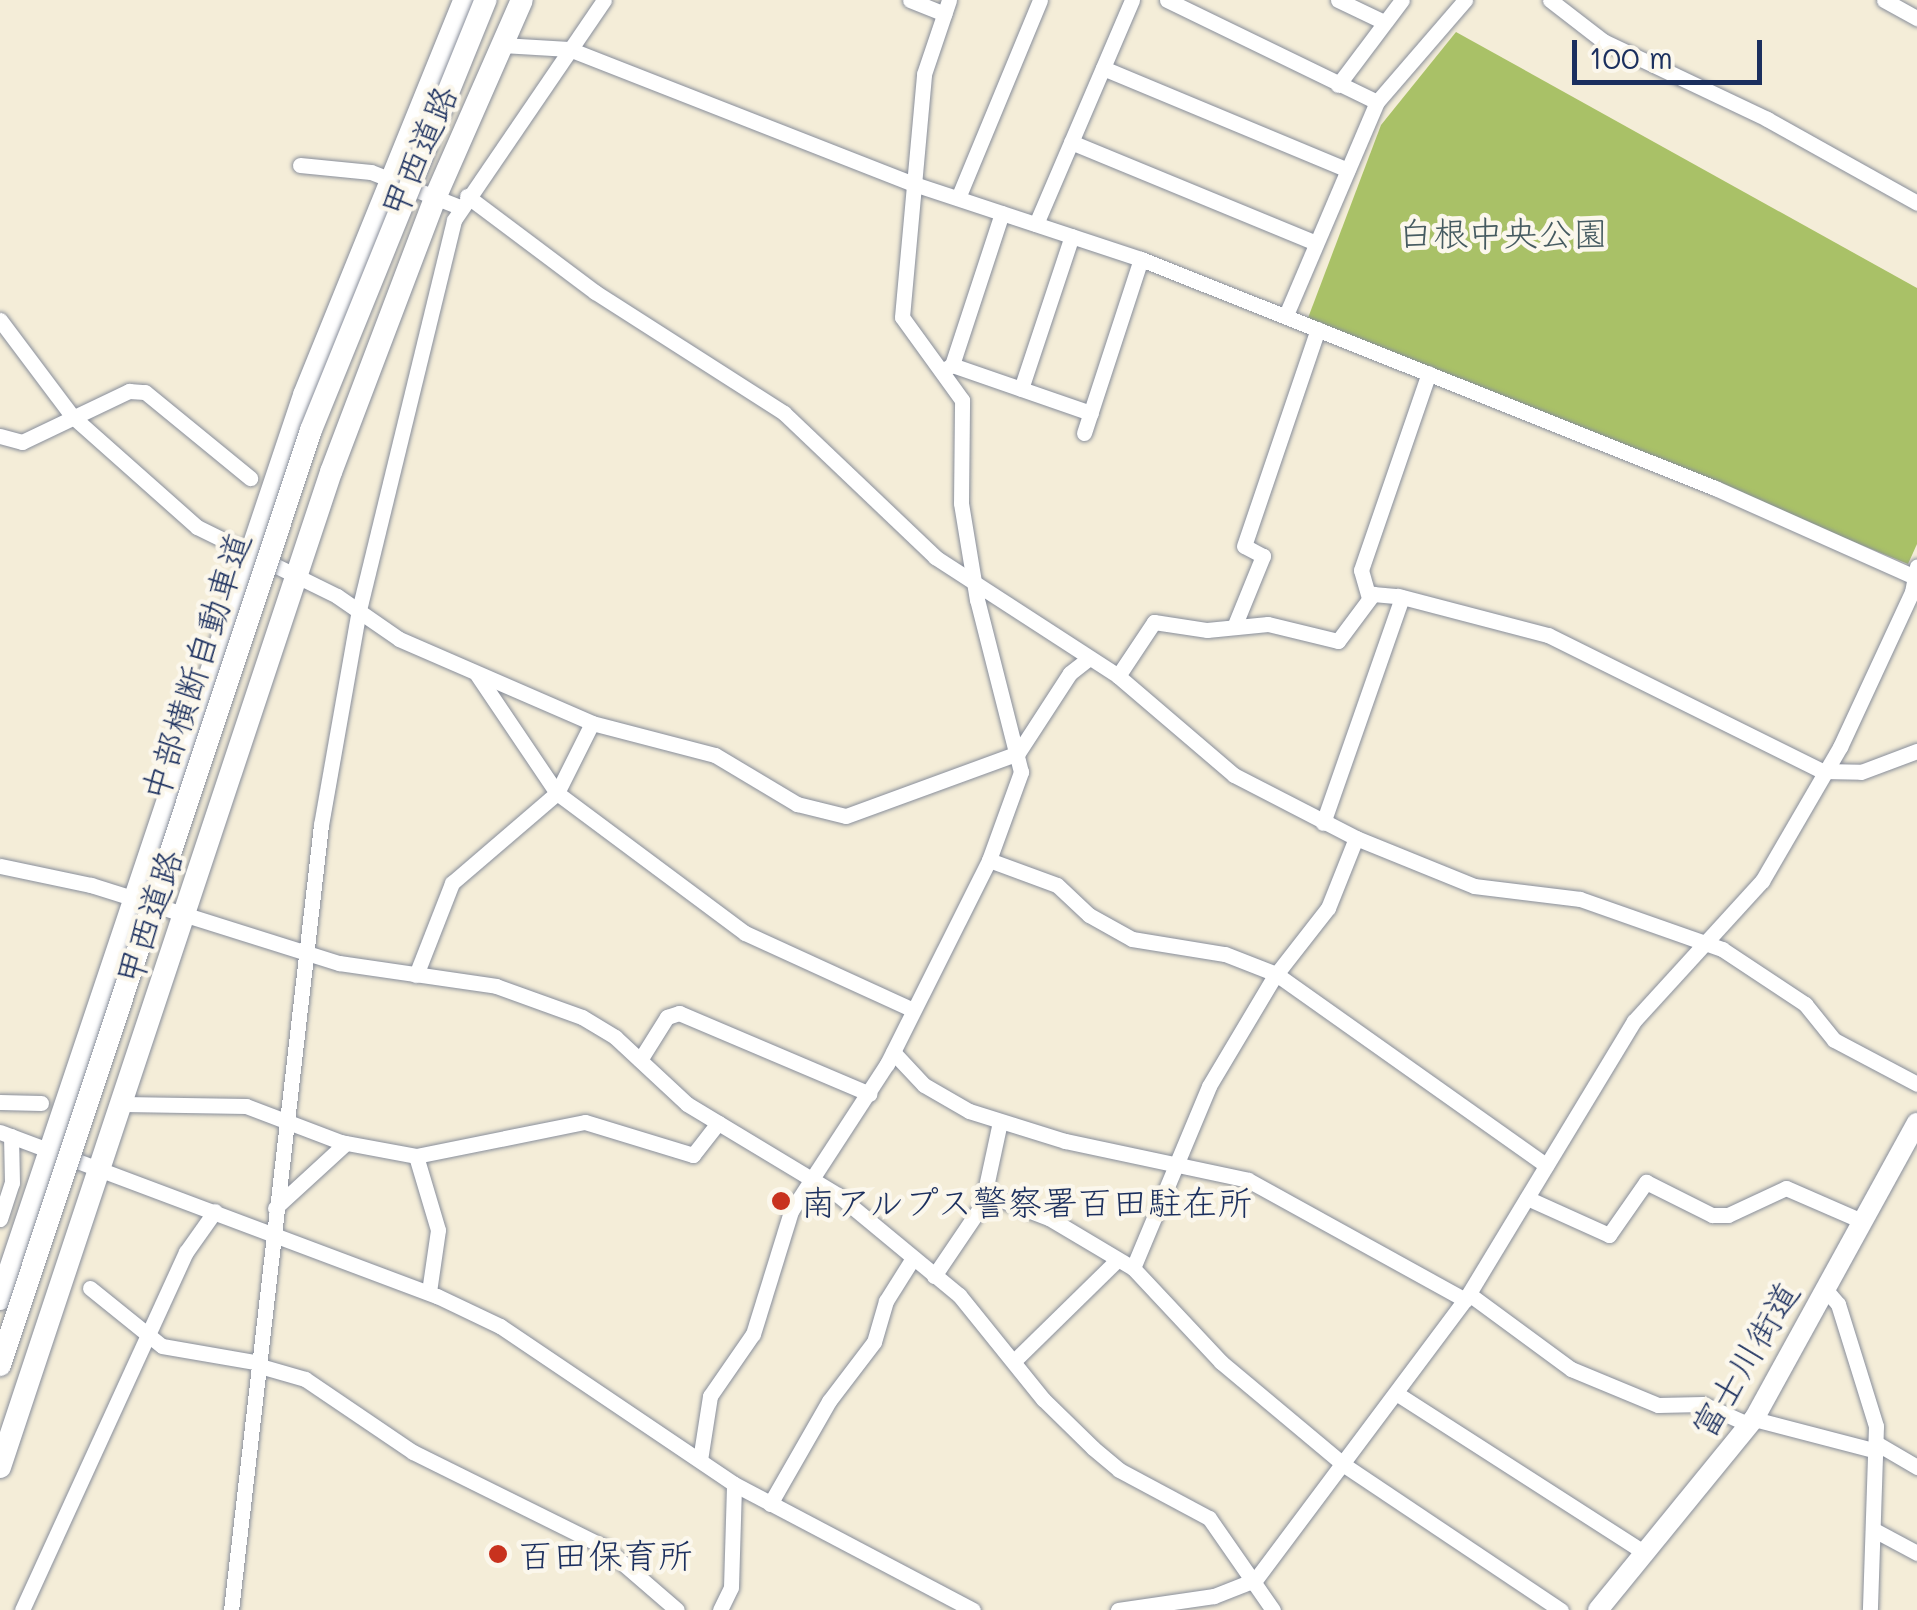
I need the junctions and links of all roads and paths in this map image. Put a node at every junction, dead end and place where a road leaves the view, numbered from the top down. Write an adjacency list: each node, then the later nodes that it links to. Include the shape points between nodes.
1 (464, 0): 26 (highway, 甲西道路)
2 (473, 0): 110 (highway, 中部横断自動車道, via 301,427)
3 (486, 0): 114 (highway, 中部横断自動車道, bridge, via 311,430)
4 (522, 0): 18 (highway, 甲西道路)
5 (604, 0): 19 (street)
6 (910, 0): 15 (street)
7 (1040, 0): 29 (street)
8 (1132, 0): 20 (street)
9 (1167, 0): 21 (street)
10 (1338, 0): 17 (street)
11 (1402, 0): 17 (street)
12 (1465, 0): 22 (street)
13 (1550, 0): 31 (street, via 1603,41 1768,119)
14 (1884, 0): 16 (street)
15 (946, 7): 27 (street, via 924,74)
16 (1917, 18)
17 (1384, 22): 21 (street)
18 (502, 45): 19 (street); 28 (highway, 甲西道路)
19 (569, 50): 27 (street); 30 (street)
20 (1103, 68): 23 (street); 25 (street)
21 (1338, 85): 22 (street)
22 (1377, 102): 25 (street)
23 (1071, 142): 33 (street); 35 (street)
24 (300, 165): 26 (street)
25 (1348, 170): 35 (street)
26 (388, 177): 28 (street); 48 (highway, 甲西道路)
27 (914, 184): 29 (street); 40 (street, via 902,317)
28 (435, 198): 30 (street); 50 (highway, 甲西道路)
29 (958, 198): 32 (street)
30 (464, 201): 51 (street, via 784,414 890,519); 54 (street, via 438,268)
31 (1917, 203)
32 (1002, 213): 33 (street); 40 (street)
33 (1036, 224): 34 (street)
34 (1072, 236): 36 (street); 42 (street)
35 (1316, 243): 37 (street)
36 (1142, 259): 37 (street); 43 (street)
37 (1286, 315): 39 (street)
38 (0, 320): 44 (street)
39 (1318, 329): 41 (street); 55 (street, via 1244,546 1263,556)
40 (947, 368): 42 (street); 51 (street, via 965,415 958,470)
41 (1429, 373): 49 (street); 53 (street, via 1360,570)
42 (1021, 389): 43 (street)
43 (1091, 413): 45 (street)
44 (72, 416): 46 (street, via 22,442); 47 (street, via 129,391 145,392); 48 (street, via 169,507)
45 (1084, 433)
46 (0, 436)
47 (250, 478)
48 (247, 557): 50 (street); 68 (highway, 甲西道路)
49 (1915, 571): 62 (street, via 1912,592)
50 (294, 577): 54 (street); 69 (highway, 甲西道路)
51 (974, 587): 56 (street); 61 (street)
52 (1402, 597): 53 (street); 62 (street, via 1548,635); 64 (street)
53 (1369, 598): 55 (street, via 1338,642 1268,624)
54 (359, 610): 57 (street, via 399,639); 71 (street, via 334,729)
55 (1234, 627): 58 (street, via 1154,622)
56 (1088, 659): 58 (street); 61 (street, via 1070,673)
57 (476, 673): 59 (street); 63 (street)
58 (1118, 676): 64 (street, via 1234,775)
59 (592, 723): 61 (street, via 715,755 797,804 846,816); 63 (street)
60 (1917, 750): 62 (street, via 1861,772)
61 (1018, 753): 66 (street, via 1021,772)
62 (1822, 771): 70 (street, via 1762,881)
63 (557, 793): 73 (street, via 452,883); 74 (street, via 745,933)
64 (1323, 822): 65 (street)
65 (1356, 838): 70 (street, via 1474,886 1580,899); 72 (street, via 1328,908)
66 (989, 860): 72 (street, via 1056,885 1089,915 1132,939 1224,954); 74 (street)
67 (0, 866): 68 (street)
68 (132, 899): 69 (street); 88 (highway, 甲西道路)
69 (186, 915): 71 (street); 81 (highway, 甲西道路)
70 (1708, 944): 77 (street, via 1769,976 1805,1004 1834,1040); 90 (street, via 1634,1021)
71 (306, 953): 73 (street); 82 (street)
72 (1276, 974): 90 (street); 92 (street, via 1210,1086)
73 (416, 975): 76 (street, via 496,986 545,1002 615,1037)
74 (909, 1008): 75 (street)
75 (893, 1052): 78 (street); 83 (street, via 946,1100)
76 (640, 1060): 78 (street, via 666,1018 679,1013); 84 (street)
77 (1917, 1084)
78 (870, 1094): 93 (street)
79 (0, 1102): 80 (street)
80 (41, 1102)
81 (123, 1104): 82 (street, via 246,1106); 91 (highway, 甲西道路)
82 (286, 1122): 87 (street); 96 (street)
83 (1000, 1122): 92 (street); 94 (street)
84 (718, 1123): 89 (street, via 693,1155 585,1122); 93 (street)
85 (1917, 1123): 99 (main road, 富士川街道)
86 (6, 1134): 88 (street); 98 (street, via 12,1184)
87 (346, 1143): 89 (street); 96 (street)
88 (48, 1150): 91 (street); 109 (highway, 甲西道路)
89 (416, 1156): 107 (street, via 436,1214)
90 (1546, 1165): 95 (street)
91 (101, 1168): 97 (street); 120 (highway, 甲西道路)
92 (1174, 1168): 103 (street); 108 (street, via 1248,1180)
93 (814, 1179): 101 (street); 118 (street, via 783,1229 753,1334 710,1396)
94 (986, 1194): 102 (street, via 1048,1218); 104 (street)
95 (1527, 1198): 99 (street, via 1609,1235 1646,1182 1712,1215 1728,1215 1786,1188); 108 (street)
96 (275, 1208): 100 (street)
97 (215, 1212): 100 (street); 111 (street, via 186,1252)
98 (0, 1219)
99 (1862, 1222): 106 (main road, 富士川街道)
100 (272, 1233): 107 (street); 113 (street)
101 (913, 1258): 104 (street); 123 (street, via 886,1301 874,1342 828,1401)
102 (1117, 1260): 103 (street); 112 (street)
103 (1133, 1268): 119 (street, via 1221,1362)
104 (934, 1276): 112 (street, via 983,1320)
105 (90, 1288): 111 (street)
106 (1825, 1289): 116 (main road, 富士川街道); 117 (street, via 1838,1304)
107 (429, 1292): 118 (street, via 500,1326)
108 (1467, 1297): 115 (street); 116 (street, via 1571,1369 1658,1405 1718,1408)
109 (0, 1299)
110 (0, 1333)
111 (146, 1338): 113 (street); 128 (street)
112 (1014, 1362): 127 (street, via 1119,1470 1210,1518)
113 (260, 1364): 129 (street); 130 (street, via 305,1379 413,1452 604,1546)
114 (0, 1365)
115 (1400, 1395): 119 (street); 125 (street)
116 (1752, 1422): 117 (street); 125 (main road, 富士川街道)
117 (1876, 1447): 121 (street); 124 (street)
118 (700, 1460): 122 (street)
119 (1344, 1465): 127 (street); 135 (street)
120 (0, 1467)
121 (1917, 1468)
122 (734, 1484): 123 (street); 131 (street, via 732,1587)
123 (770, 1504): 132 (street)
124 (1874, 1530): 126 (street); 137 (street)
125 (1645, 1553): 136 (main road, 富士川街道)
126 (1917, 1553)
127 (1253, 1582): 133 (street, via 1214,1596); 134 (street)
128 (22, 1610)
129 (231, 1610)
130 (678, 1610)
131 (720, 1610)
132 (973, 1610)
133 (1118, 1610)
134 (1274, 1610)
135 (1562, 1610)
136 (1598, 1610)
137 (1870, 1610)

